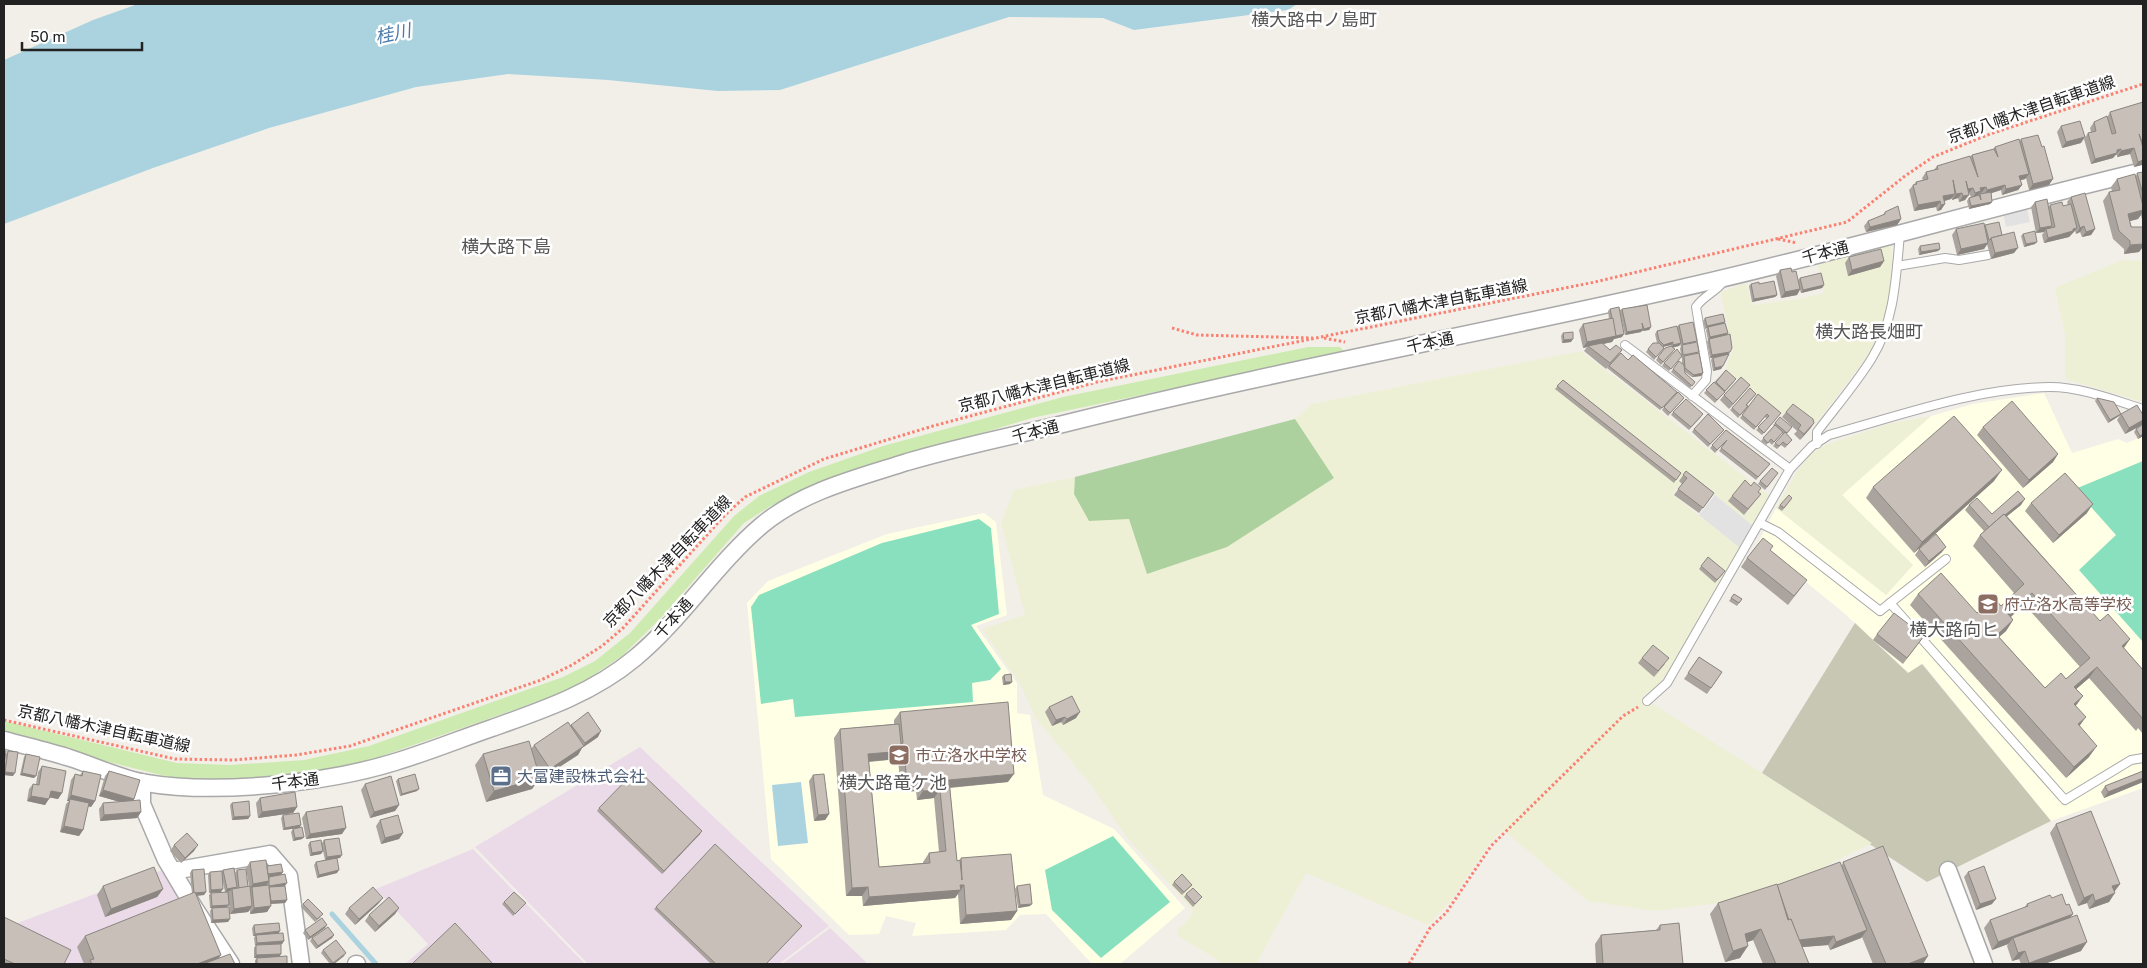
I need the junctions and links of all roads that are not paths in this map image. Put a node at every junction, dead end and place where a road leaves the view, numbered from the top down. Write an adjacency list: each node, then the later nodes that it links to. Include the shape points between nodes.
1 (2143, 171): 2 (street, 千本通, via 2051,188)
2 (1900, 234): 4 (lane); 5 (street, 千本通)
3 (1988, 255): 4 (lane)
4 (1897, 266): 9 (lane, via 1892,304 1882,338 1873,357 1817,432)
5 (1726, 277): 7 (lane, via 1696,307 1707,372 1706,380); 17 (street, 千本通, via 1194,391 914,460 847,481 802,498 765,522 635,658 598,685 557,705 392,764 329,777 199,788)
6 (1625, 345): 7 (lane)
7 (1692, 396): 10 (lane)
8 (2143, 409): 9 (lane, via 2077,390 2051,387 1978,394 1829,435)
9 (1817, 444): 10 (lane)
10 (1790, 469): 11 (lane)
11 (1760, 523): 13 (lane, via 1778,532 1880,611); 14 (lane, via 1667,683)
12 (1946, 559): 13 (lane)
13 (1890, 603): 16 (lane, via 2065,800 2131,760)
14 (1647, 702)
15 (4, 740): 17 (street, 千本通)
16 (2143, 758)
17 (142, 782): 18 (street, via 142,804)
18 (173, 870): 20 (street); 21 (street, via 270,854 289,876)
19 (1948, 870): 22 (street)
20 (232, 964)
21 (300, 964)
22 (1984, 964)

